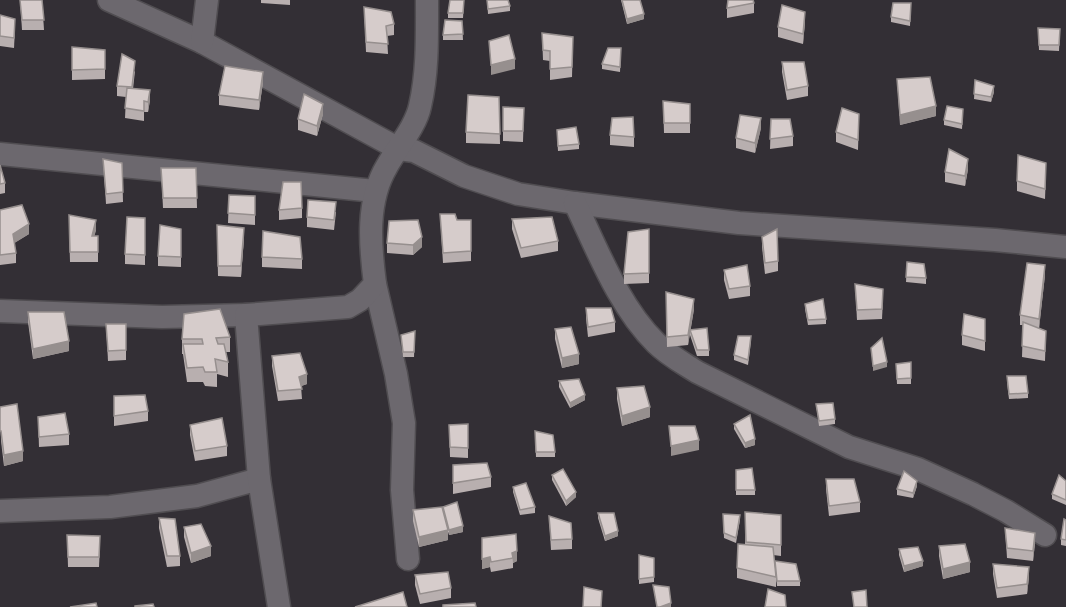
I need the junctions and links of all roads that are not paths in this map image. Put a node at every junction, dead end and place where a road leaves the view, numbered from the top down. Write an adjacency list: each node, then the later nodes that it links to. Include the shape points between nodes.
1 (109, 0): 4 (street)
2 (207, 0): 4 (street)
3 (427, 0): 5 (street, via 420,108)
4 (202, 42): 5 (street)
5 (399, 149): 7 (street); 8 (street, via 414,151 464,176 518,194)
6 (0, 154): 7 (street)
7 (375, 191): 10 (street, via 371,252)
8 (575, 203): 9 (street, via 739,223); 15 (street, via 617,289 644,330 674,358 849,447 918,469 973,494)
9 (1066, 248)
10 (375, 284): 12 (street, via 348,307); 16 (street, via 404,423 402,490)
11 (0, 311): 12 (street)
12 (246, 315): 13 (street)
13 (259, 479): 14 (street, via 196,496 110,507); 17 (street)
14 (0, 511)
15 (1045, 535)
16 (408, 559)
17 (279, 607)

